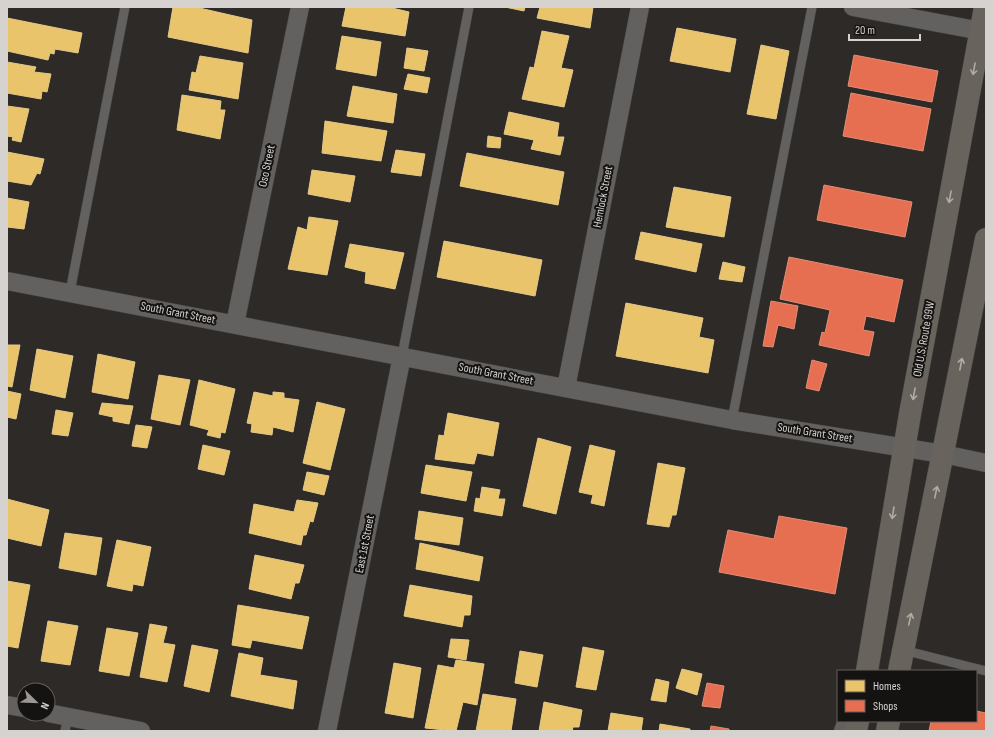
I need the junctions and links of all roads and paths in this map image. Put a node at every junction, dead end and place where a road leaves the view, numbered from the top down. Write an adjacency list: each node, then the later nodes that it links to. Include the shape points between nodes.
1 (125, 7): 13 (lane)
2 (300, 7): 14 (street, Oso Street)
3 (469, 7): 15 (lane)
4 (640, 7): 16 (street, Hemlock Street)
5 (812, 7): 17 (lane)
6 (853, 7): 8 (street)
7 (985, 7): 9 (main road, Old U.S. Route 99W)
8 (881, 10): 9 (street)
9 (981, 31): 18 (main road, Old U.S. Route 99W, one-way to 18)
10 (986, 239): 11 (main road)
11 (982, 277): 19 (main road, one-way to 11)
12 (7, 281): 13 (street, South Grant Street)
13 (70, 292): 14 (street, South Grant Street)
14 (235, 324): 15 (street, South Grant Street)
15 (402, 356): 16 (street, South Grant Street); 28 (street, East 1st Street)
16 (566, 388): 17 (street, South Grant Street)
17 (732, 420): 18 (street, South Grant Street)
18 (904, 447): 19 (street, South Grant Street); 22 (main road, Old U.S. Route 99W, one-way to 22)
19 (943, 454): 20 (street, South Grant Street); 21 (main road, one-way to 19)
20 (986, 463)
21 (903, 650): 23 (main road); 24 (lane)
22 (867, 666)
23 (899, 670)
24 (986, 671)
25 (56, 718): 26 (street)
26 (66, 724): 27 (street)
27 (141, 731)
28 (327, 731)

